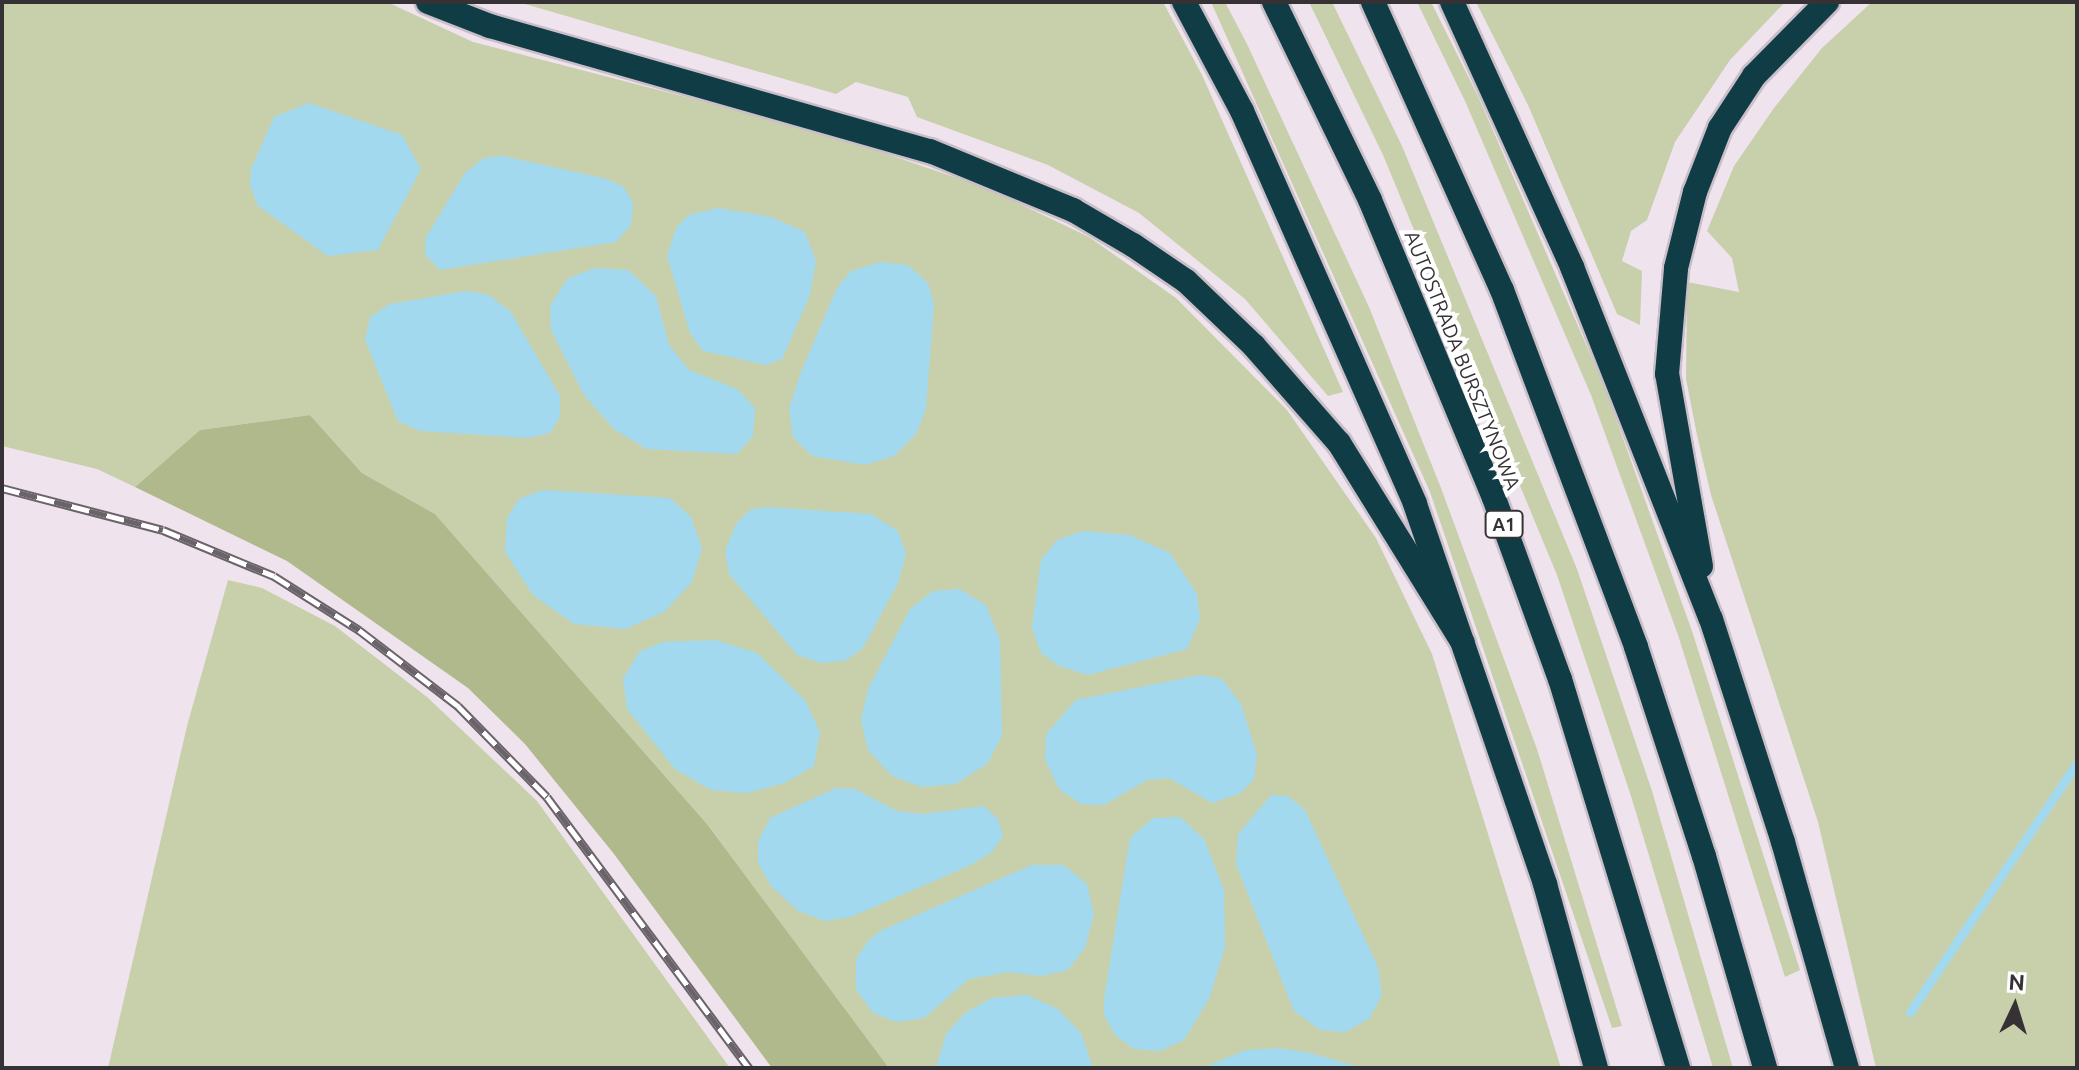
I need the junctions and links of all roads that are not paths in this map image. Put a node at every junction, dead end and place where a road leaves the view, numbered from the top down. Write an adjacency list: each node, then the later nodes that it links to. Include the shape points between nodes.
1 (428, 2): 8 (highway, via 490,26 930,151 1073,210 1133,245 1186,281 1254,346 1339,443)
2 (1184, 2): 8 (highway, via 1242,111 1361,377 1415,504)
3 (1274, 2): 10 (highway, AUTOSTRADA BURSZTYNOWA / A1, via 1370,200 1494,498 1560,679)
4 (1373, 2): 11 (highway, via 1502,290 1636,647)
5 (1452, 2): 7 (highway, via 1572,267)
6 (1827, 2): 7 (highway, via 1754,76 1720,128 1695,192 1676,268 1667,374)
7 (1711, 619): 12 (highway, via 1783,842)
8 (1463, 643): 9 (highway, via 1545,884)
9 (1596, 1068)
10 (1678, 1068)
11 (1765, 1068)
12 (1847, 1068)

